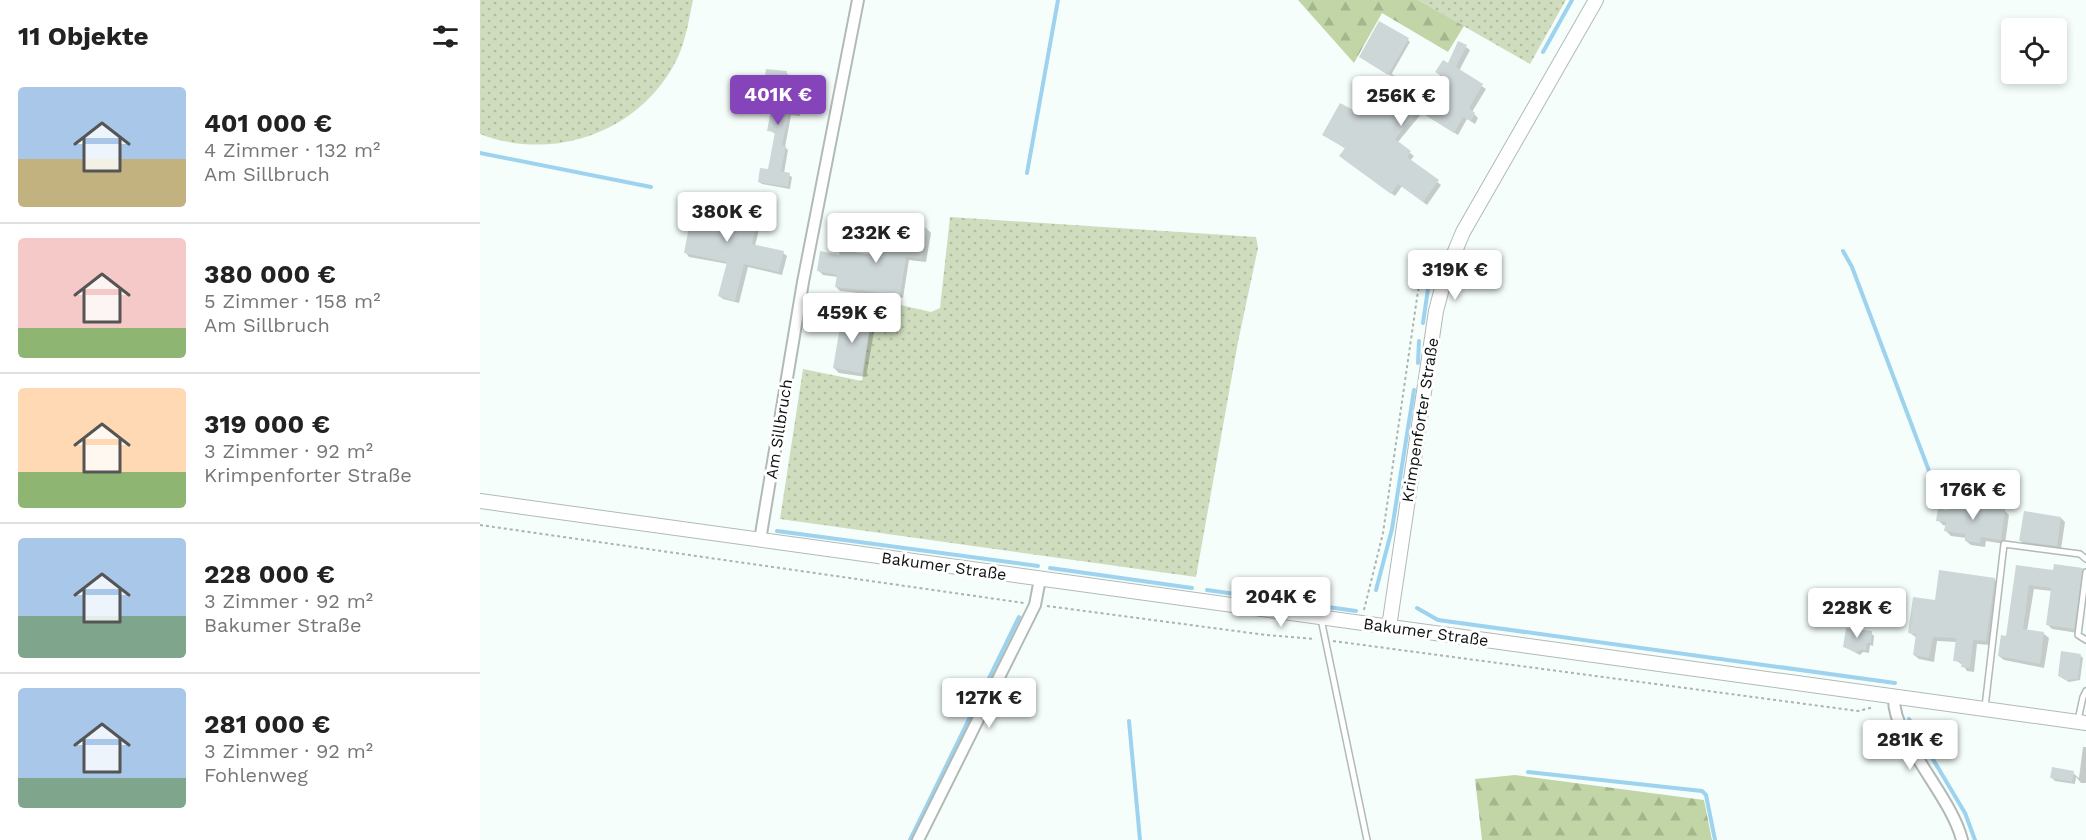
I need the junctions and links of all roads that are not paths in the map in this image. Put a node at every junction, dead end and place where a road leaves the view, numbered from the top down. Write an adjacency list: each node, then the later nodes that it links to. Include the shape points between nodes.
1 (858, 0): 4 (street, Am Sillbruch, via 803,282)
2 (1596, 0): 9 (main road, Krimpenforter Straße, via 1467,223 1446,273 1436,311)
3 (480, 501): 4 (main road, Bakumer Straße)
4 (760, 540): 7 (main road, Bakumer Straße)
5 (2086, 559): 13 (lane, via 2080,554 2004,544)
6 (2086, 572): 10 (lane, via 2078,635)
7 (1040, 579): 8 (main road, Bakumer Straße); 15 (street, via 1035,605)
8 (1321, 618): 9 (main road, Bakumer Straße); 16 (lane)
9 (1389, 627): 12 (main road, Bakumer Straße)
10 (2086, 640)
11 (2086, 691): 14 (lane, via 2081,704)
12 (1894, 702): 13 (main road, Bakumer Straße); 17 (street, via 1896,719 1950,809)
13 (1985, 709): 14 (main road, Bakumer Straße)
14 (2082, 723)
15 (918, 840)
16 (1367, 840)
17 (1962, 840)

